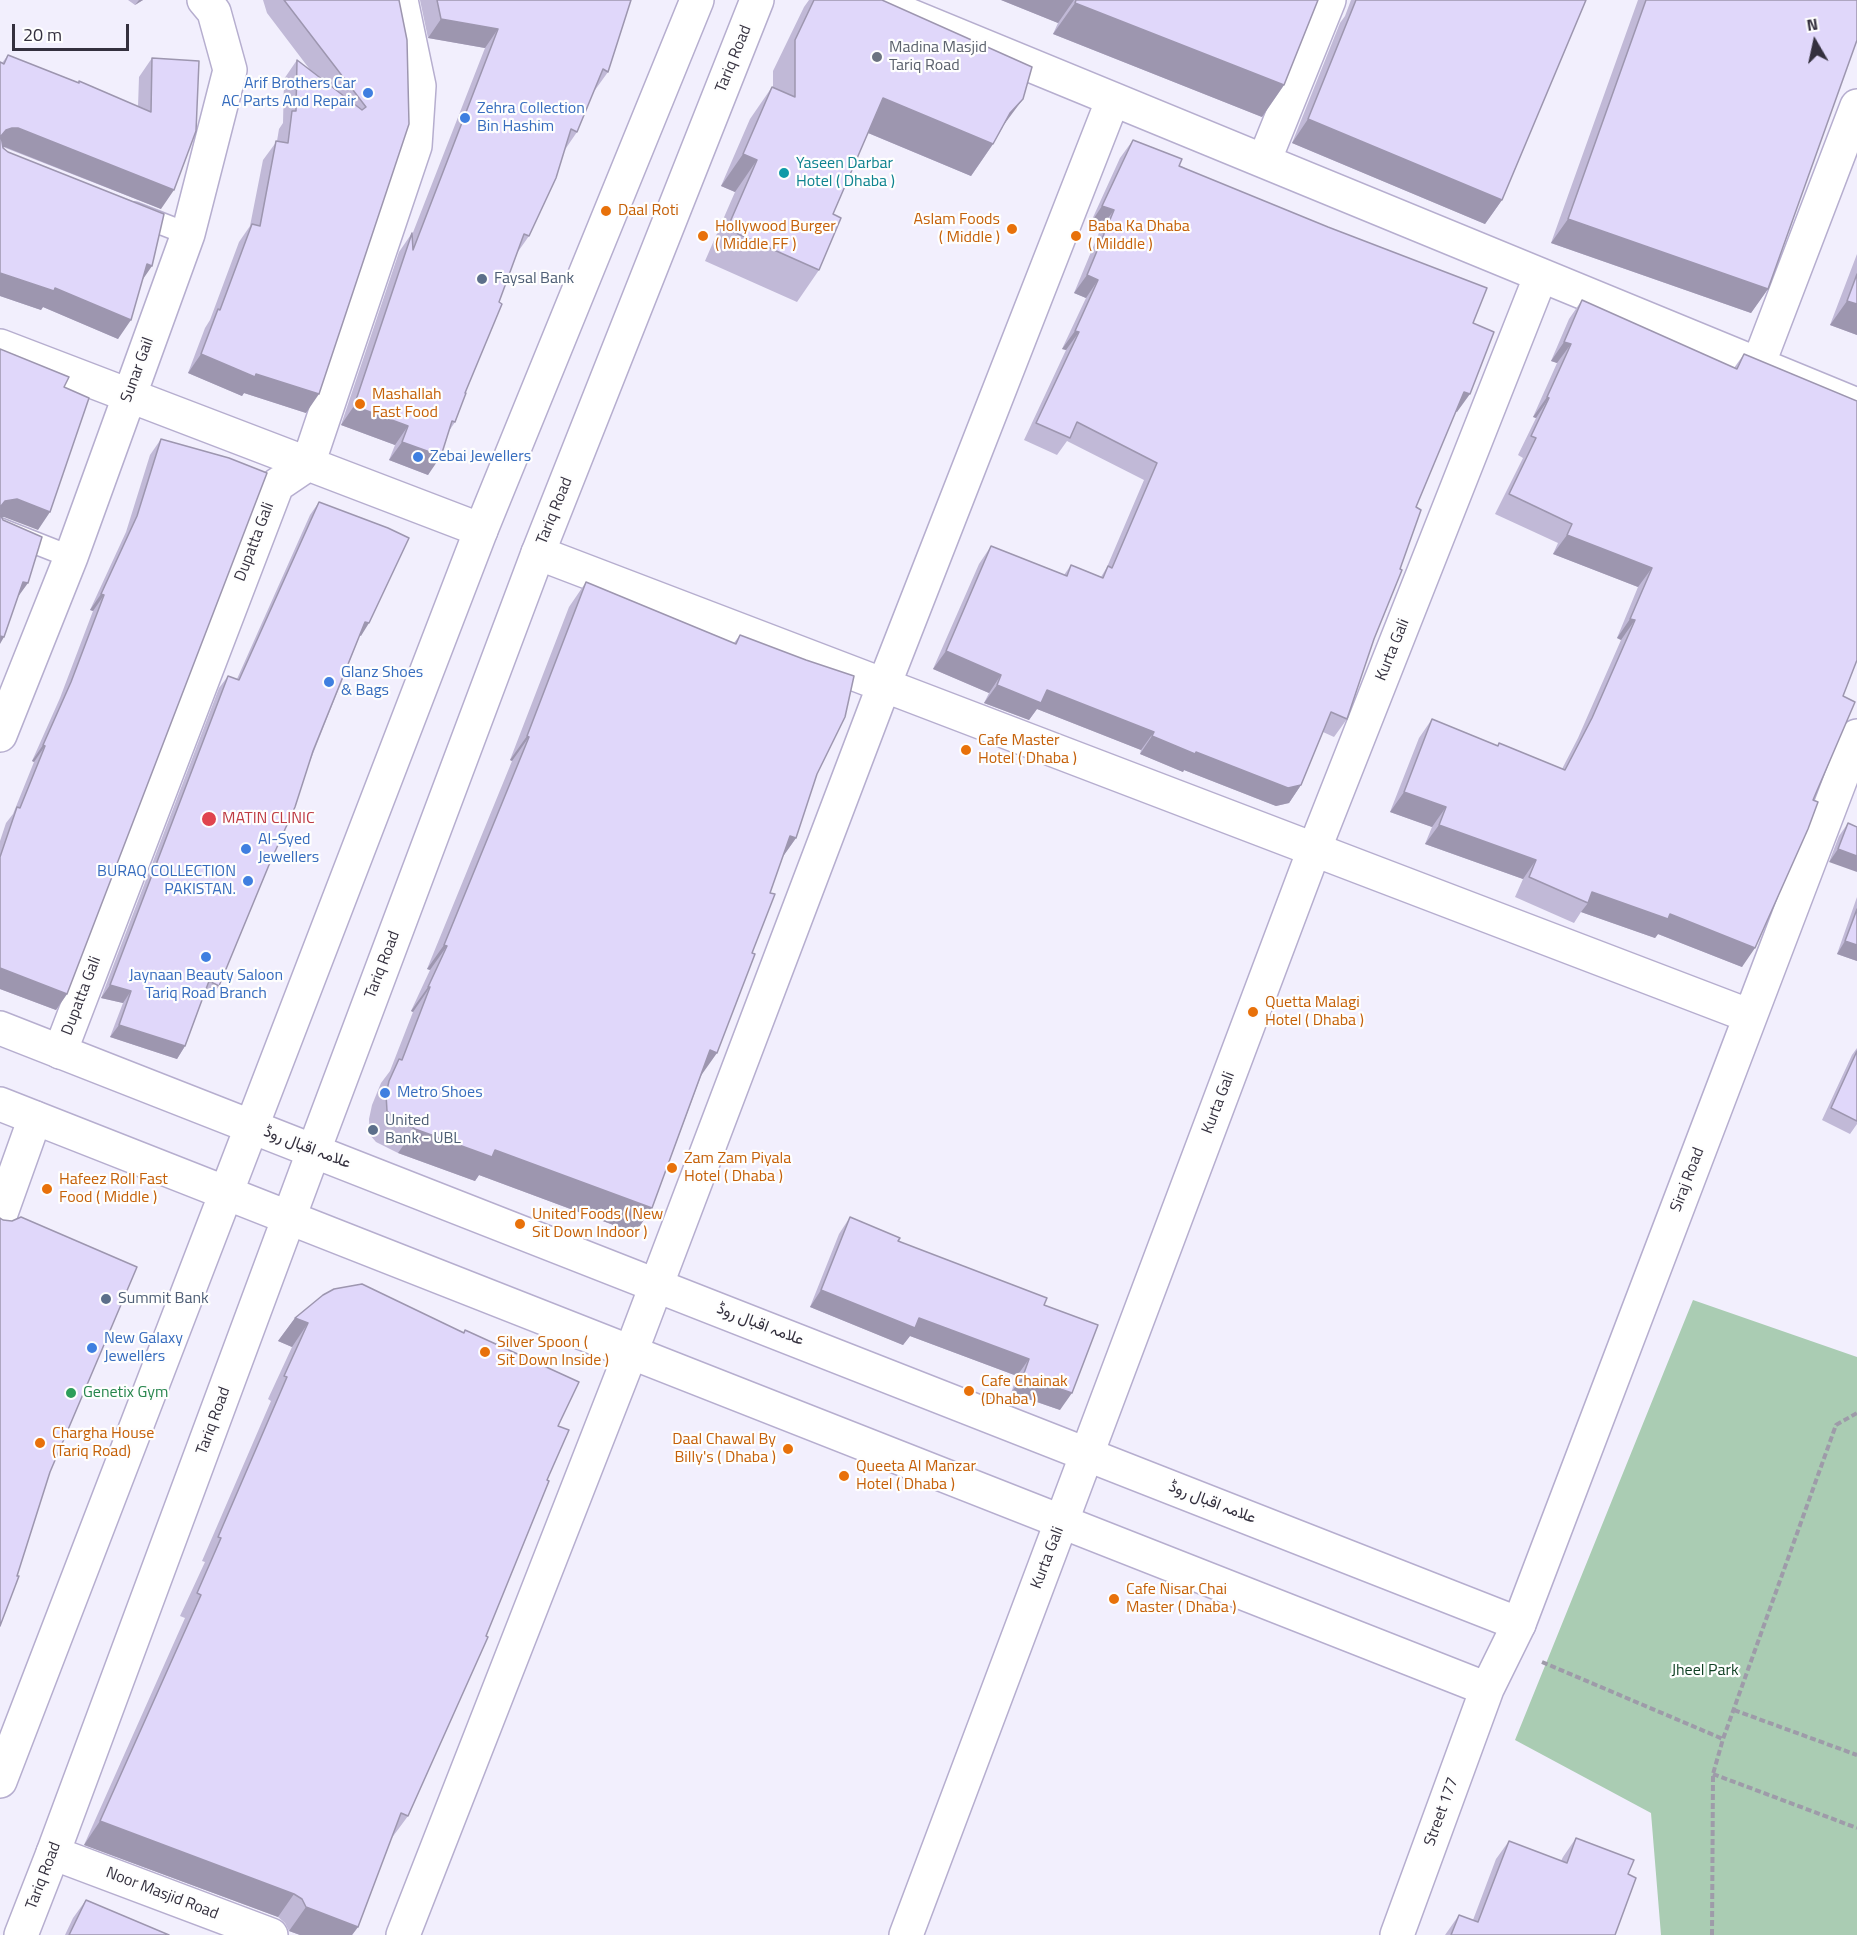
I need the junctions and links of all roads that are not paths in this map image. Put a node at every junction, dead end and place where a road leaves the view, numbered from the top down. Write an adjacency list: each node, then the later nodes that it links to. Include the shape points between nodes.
1 (204, 0): 11 (street, Sunar Gail, via 214,12 230,70)
2 (401, 0): 17 (street, via 419,86 415,147)
3 (697, 0): 19 (street)
4 (757, 0): 20 (street, Tariq Road)
5 (872, 0): 7 (street)
6 (1329, 0): 9 (street)
7 (1113, 99): 9 (street); 23 (street)
8 (1857, 106): 14 (street)
9 (1264, 161): 12 (street)
10 (110, 203): 11 (lane)
11 (188, 234): 15 (street, Sunar Gail)
12 (1541, 275): 14 (street); 26 (street, Kurta Gali)
13 (0, 346): 15 (street)
14 (1758, 365): 16 (street)
15 (128, 396): 17 (street); 21 (street, Sunar Gail)
16 (1857, 405)
17 (308, 464): 19 (street); 29 (street, Dupatta Gali, via 277,485)
18 (0, 530): 21 (lane)
19 (481, 530): 32 (street)
20 (538, 553): 23 (street); 33 (street, Tariq Road)
21 (71, 557): 22 (street, Sunar Gail)
22 (10, 682): 24 (street, Sunar Gail)
23 (884, 685): 26 (street); 37 (street)
24 (0, 735)
25 (1857, 736): 27 (street, Siraj Road)
26 (1314, 850): 27 (street); 39 (street, Kurta Gali)
27 (1750, 1016): 41 (street, Siraj Road)
28 (0, 1028): 29 (street, علامہ اقبال روڈ)
29 (60, 1052): 32 (street, علامہ اقبال روڈ)
30 (0, 1104): 31 (street)
31 (35, 1118): 34 (street); 35 (street)
32 (251, 1126): 33 (street, علامہ اقبال روڈ); 34 (street)
33 (314, 1150): 36 (street, Tariq Road); 37 (street, علامہ اقبال روڈ)
34 (225, 1192): 36 (street); 43 (street)
35 (0, 1216)
36 (289, 1218): 38 (street); 44 (street, Tariq Road)
37 (657, 1285): 38 (street); 39 (street, علامہ اقبال روڈ)
38 (631, 1352): 40 (street); 47 (street)
39 (1087, 1454): 40 (street, Kurta Gali); 41 (street, علامہ اقبال روڈ)
40 (1062, 1521): 42 (street); 48 (street, Kurta Gali)
41 (1514, 1636): 42 (street, Siraj Road)
42 (1487, 1689): 49 (street, Street 177)
43 (0, 1781)
44 (53, 1853): 45 (street, Tariq Road); 46 (street, Noor Masjid Road)
45 (21, 1935)
46 (271, 1935)
47 (403, 1935)
48 (906, 1935)
49 (1397, 1935)

